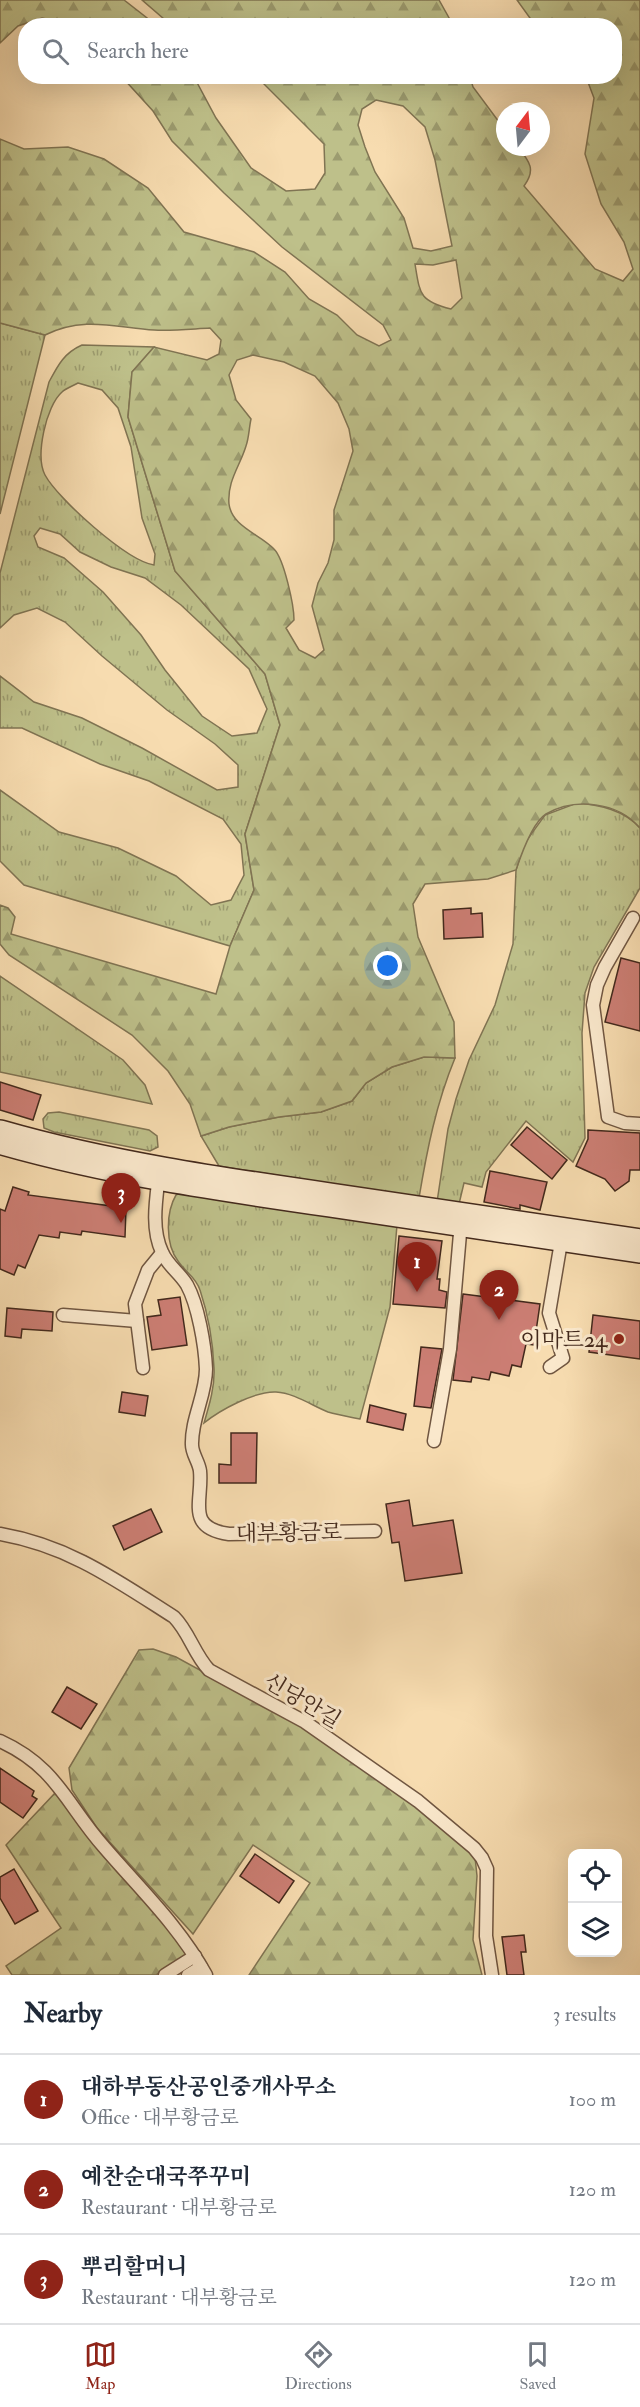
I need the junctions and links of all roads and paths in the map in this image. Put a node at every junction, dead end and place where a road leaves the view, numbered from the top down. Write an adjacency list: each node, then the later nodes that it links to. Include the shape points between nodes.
1 (633, 918): 2 (lane, via 605,966 593,1005 608,1117)
2 (640, 1124)
3 (0, 1137): 4 (main road)
4 (159, 1174): 5 (main road); 8 (lane, 대부황금로, via 156,1233)
5 (461, 1221): 6 (main road); 13 (lane, via 450,1349)
6 (562, 1235): 7 (main road); 11 (lane, via 549,1313 563,1358)
7 (640, 1246)
8 (162, 1253): 10 (lane, via 140,1286 135,1304); 14 (lane, 대부황금로, via 194,1298 201,1335 205,1382 191,1446 200,1470 197,1502 204,1525 214,1532 228,1534)
9 (63, 1315): 10 (lane)
10 (137, 1321): 12 (lane)
11 (550, 1367)
12 (143, 1368)
13 (434, 1441)
14 (375, 1531)
15 (0, 1534): 20 (lane, 신당안길, via 23,1538 82,1560 174,1617 209,1670 305,1722 418,1801 474,1848 487,1869 486,1936)
16 (0, 1741): 17 (lane, via 33,1760 54,1779 87,1827 180,1934)
17 (200, 1966): 18 (lane); 19 (lane)
18 (165, 1975)
19 (188, 1975)
20 (492, 1975)

